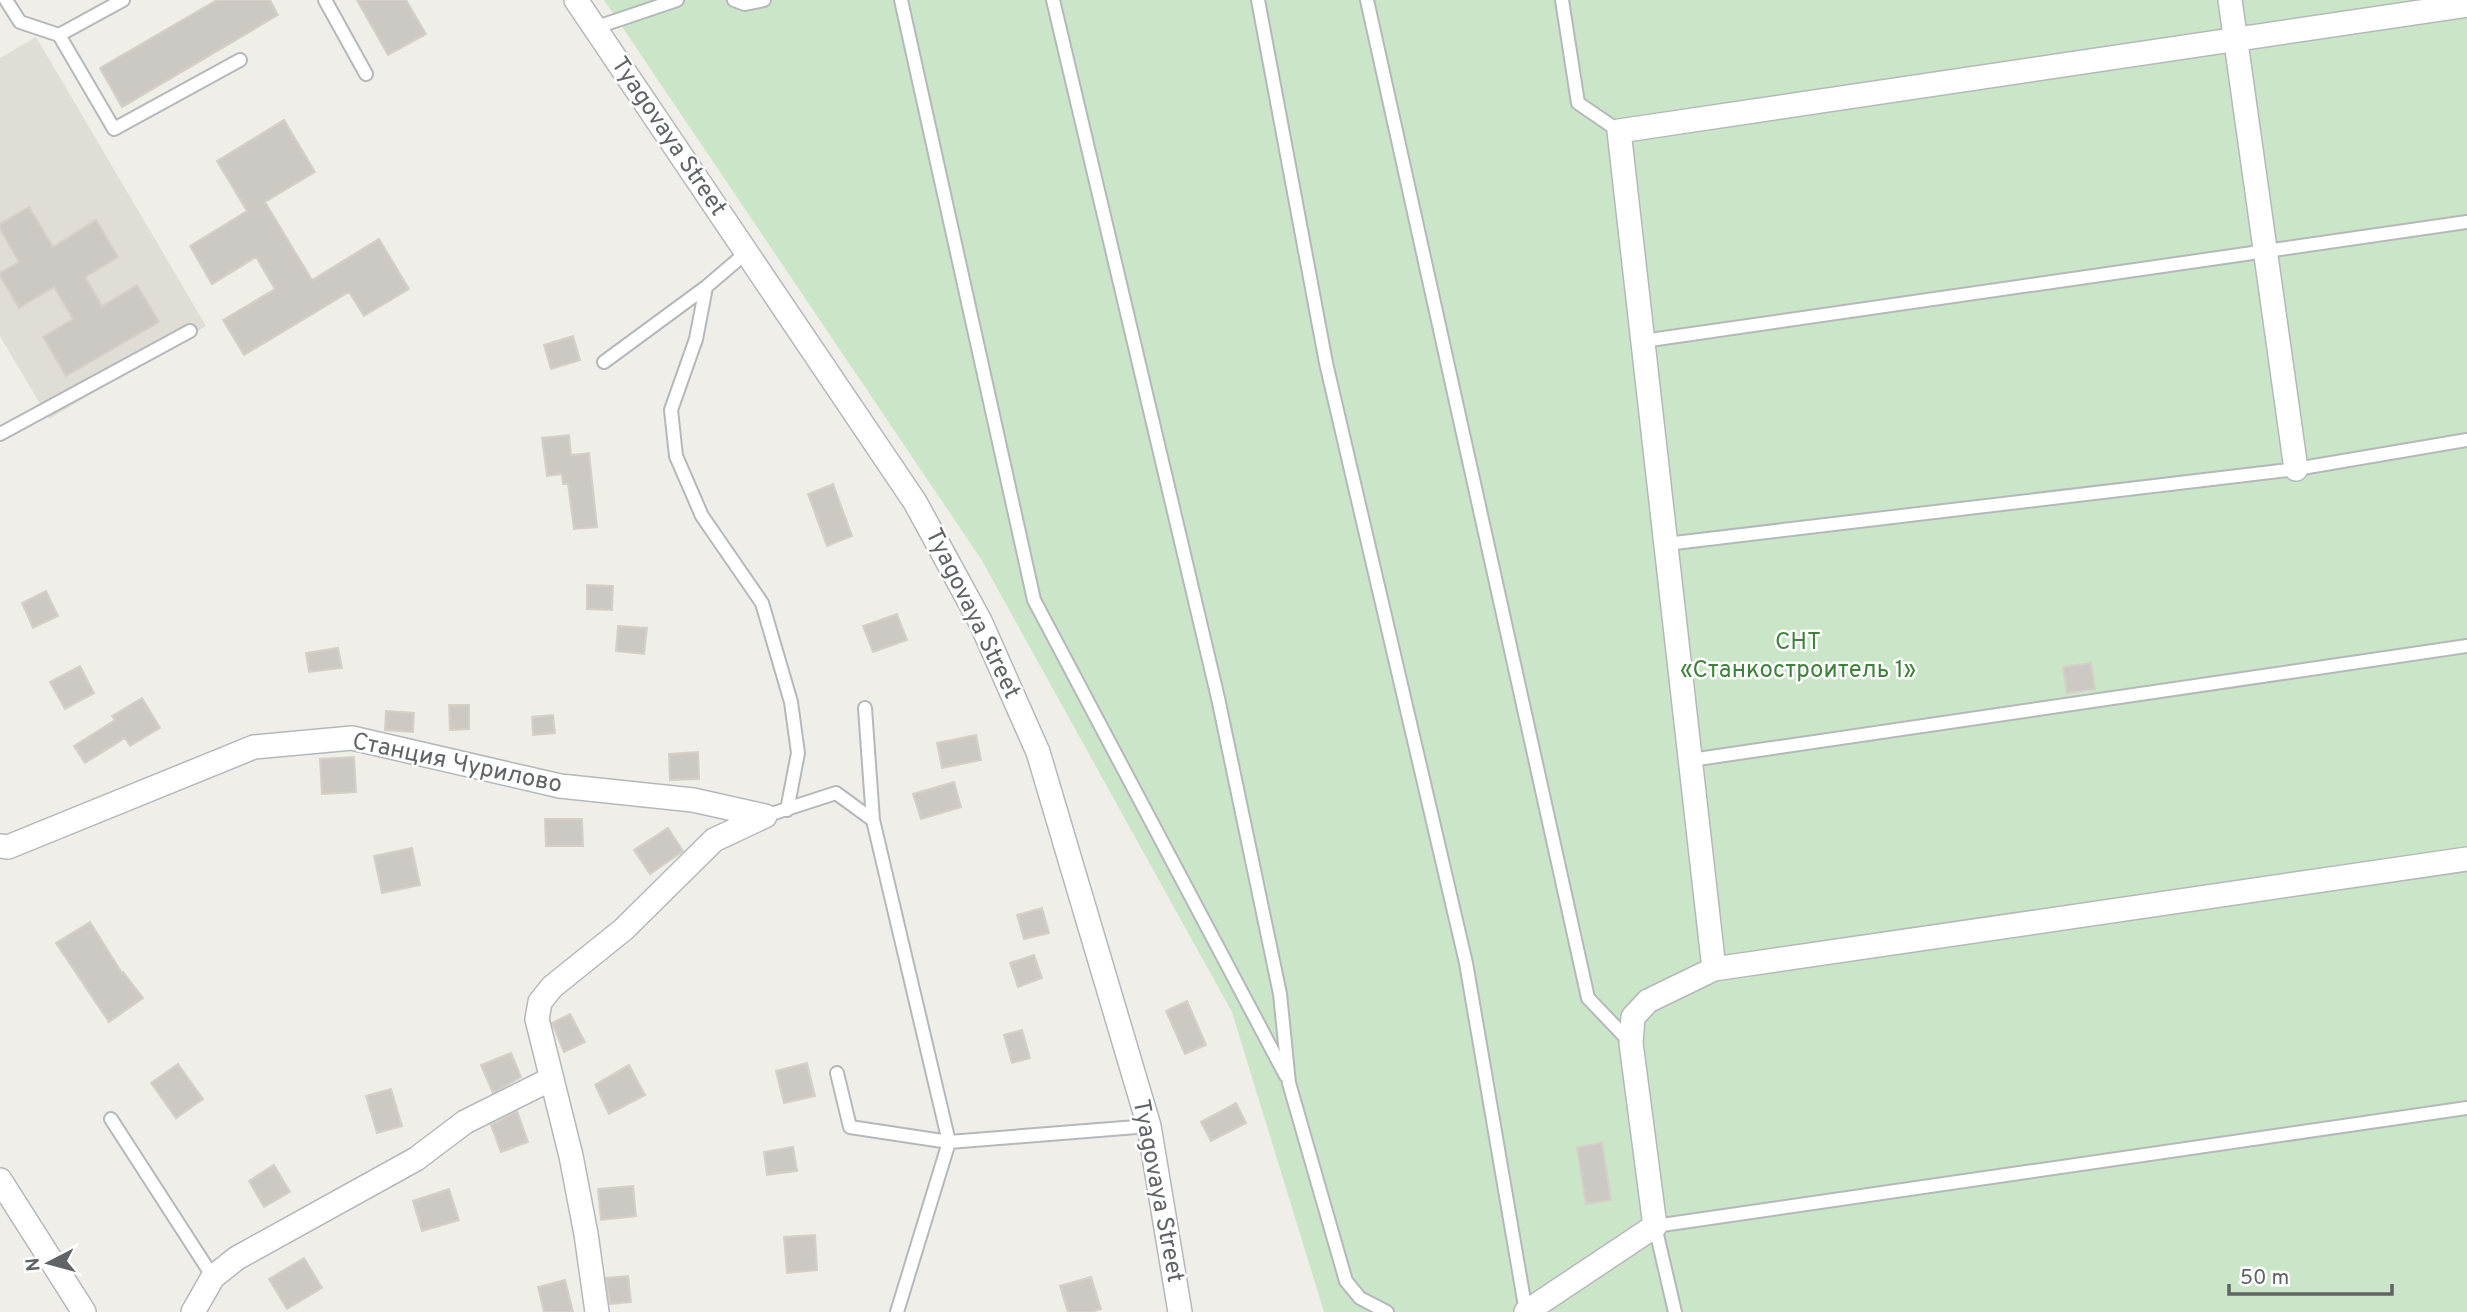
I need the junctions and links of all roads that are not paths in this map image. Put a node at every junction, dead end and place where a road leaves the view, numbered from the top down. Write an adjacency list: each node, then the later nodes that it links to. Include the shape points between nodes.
1 (6, 0): 16 (lane, via 20,22)
2 (123, 0): 16 (lane)
3 (325, 0): 19 (lane)
4 (576, 0): 15 (street, Tyagovaya Street)
5 (677, 0): 15 (lane)
6 (734, 0): 7 (lane, via 745,4)
7 (764, 0)
8 (901, 0): 43 (lane, via 1034,600)
9 (1053, 0): 43 (lane, via 1218,698 1280,994)
10 (1258, 0): 57 (lane, via 1326,363 1466,963)
11 (1367, 0): 40 (lane, via 1588,998)
12 (1562, 0): 20 (lane, via 1578,103)
13 (2230, 0): 17 (street)
14 (2467, 5): 17 (street)
15 (594, 28): 23 (street, Tyagovaya Street)
16 (59, 35): 18 (lane, via 114,130)
17 (2235, 40): 20 (street); 22 (street)
18 (240, 60)
19 (366, 74)
20 (1619, 131): 26 (street)
21 (2467, 222): 22 (lane)
22 (2265, 251): 26 (lane); 30 (street)
23 (747, 252): 24 (lane); 46 (street, Tyagovaya Street, via 915,502 980,621 1038,752)
24 (706, 287): 27 (lane); 35 (lane, via 696,339 671,410 676,456 702,516 762,603 791,702 798,753)
25 (190, 331): 28 (lane)
26 (1643, 341): 31 (street)
27 (604, 362)
28 (0, 434)
29 (2467, 440): 30 (lane)
30 (2296, 469): 31 (lane)
31 (1666, 544): 34 (street)
32 (2467, 646): 34 (lane)
33 (865, 708): 36 (lane)
34 (1690, 760): 39 (street)
35 (776, 813): 36 (lane, via 836,793); 37 (street, Станция Чурилово, via 560,786 352,738 254,747 8,847); 42 (street, via 714,840 624,929 552,987 540,1002 537,1019)
36 (873, 820): 47 (lane)
37 (0, 846)
38 (2467, 859): 39 (street)
39 (1714, 969): 40 (street, via 1648,1001 1633,1017)
40 (1631, 1043): 49 (street)
41 (837, 1073): 47 (lane, via 850,1127)
42 (551, 1079): 50 (street, via 466,1122 416,1159 237,1258); 53 (street, via 573,1169)
43 (1289, 1083): 56 (lane, via 1346,1281 1360,1297)
44 (2467, 1108): 49 (lane)
45 (111, 1119): 50 (lane)
46 (1149, 1126): 47 (lane); 55 (street, Tyagovaya Street)
47 (948, 1142): 54 (lane)
48 (0, 1180): 51 (street)
49 (1655, 1226): 57 (street); 58 (lane)
50 (213, 1277): 52 (street)
51 (84, 1312)
52 (193, 1312)
53 (597, 1312)
54 (897, 1312)
55 (1180, 1312)
56 (1387, 1312)
57 (1526, 1312)
58 (1675, 1312)

